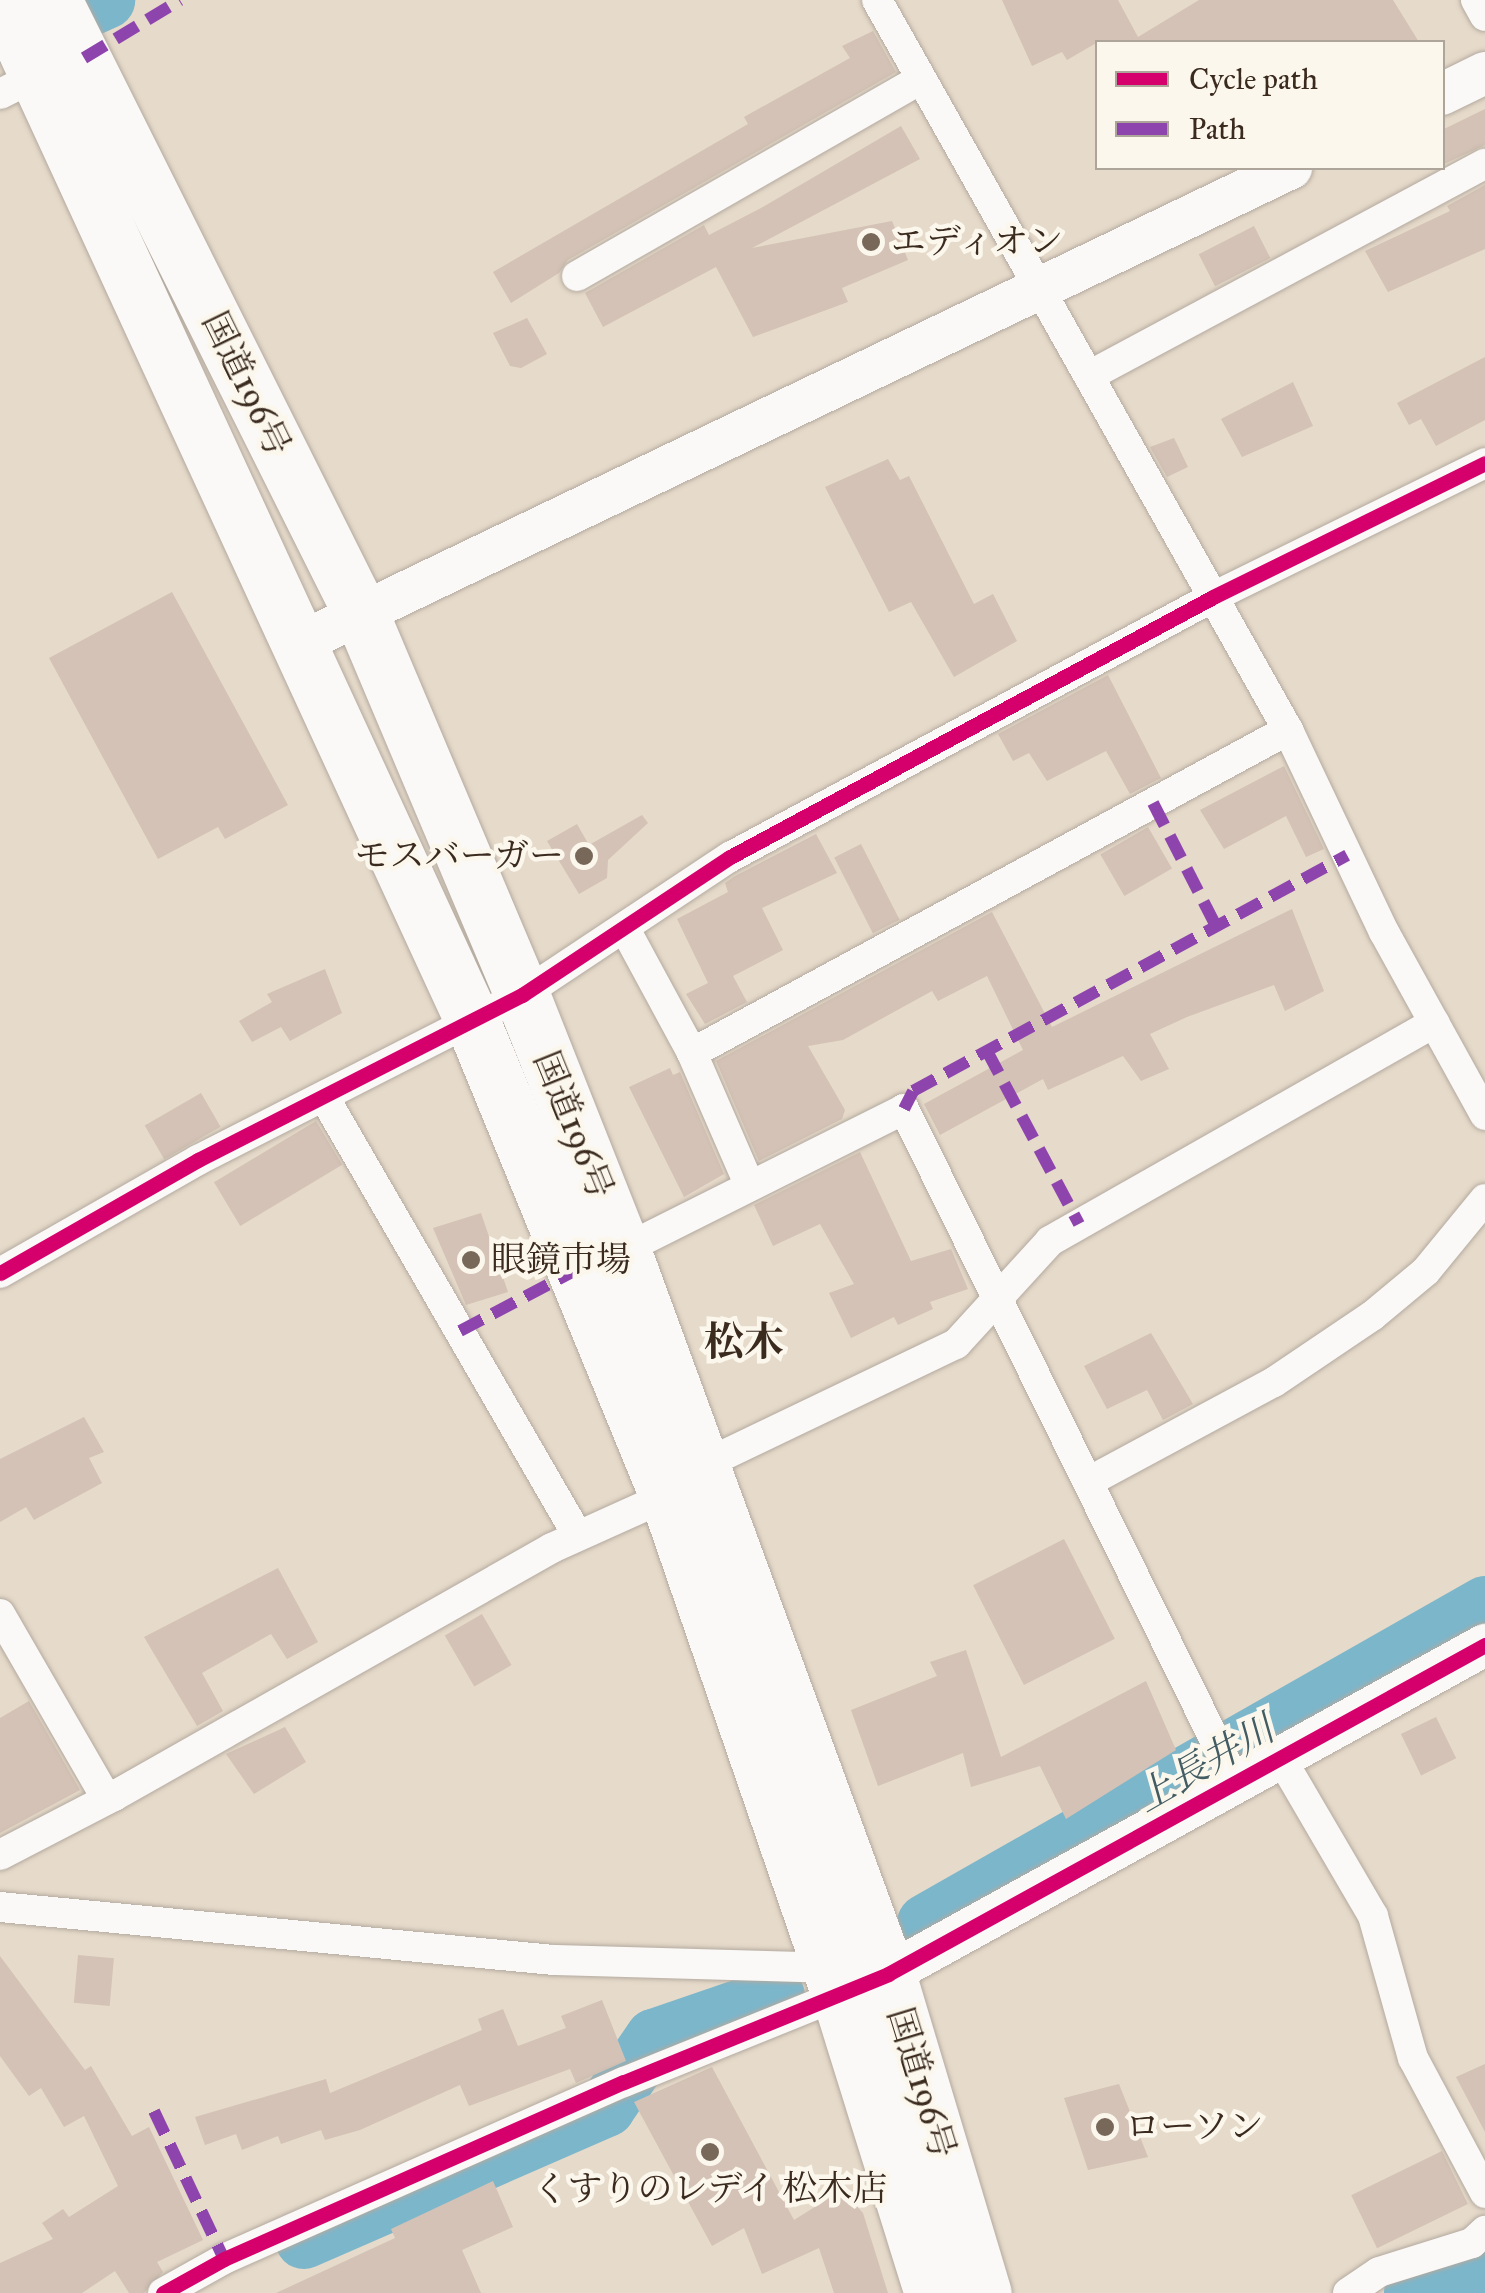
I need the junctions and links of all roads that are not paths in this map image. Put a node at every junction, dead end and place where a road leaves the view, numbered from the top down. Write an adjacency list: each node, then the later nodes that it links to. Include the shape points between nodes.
1 (876, 0): 4 (street)
2 (38, 43): 13 (highway, 国道196号); 14 (highway, 国道196号)
3 (1485, 73): 5 (street)
4 (921, 79): 8 (street); 9 (street)
5 (1445, 93)
6 (1485, 164): 10 (street)
7 (1287, 170): 9 (street)
8 (577, 276)
9 (1041, 290): 10 (street); 13 (street)
10 (1089, 376): 12 (street)
11 (1485, 463): 12 (street)
12 (1213, 597): 15 (street); 16 (street, via 730,857)
13 (362, 616): 14 (street); 17 (highway, 国道196号)
14 (302, 642): 18 (highway, 国道196号)
15 (1288, 730): 19 (street); 20 (street)
16 (624, 928): 17 (street); 20 (street)
17 (522, 995): 18 (street); 25 (highway, 国道196号)
18 (471, 1018): 21 (street); 28 (highway, 国道196号)
19 (1434, 1024): 22 (street); 27 (street, via 1050,1241)
20 (692, 1053): 23 (street)
21 (324, 1096): 26 (street); 30 (street)
22 (1485, 1114)
23 (749, 1184): 25 (street); 27 (street, via 904,1109)
24 (1485, 1199): 29 (street, via 1426,1271 1372,1316 1274,1382)
25 (623, 1250): 28 (highway, 国道196号)
26 (0, 1272)
27 (998, 1299): 28 (street, via 956,1344); 29 (street)
28 (684, 1481): 30 (street); 38 (highway, 国道196号)
29 (1088, 1482): 34 (street)
30 (578, 1536): 35 (street, via 342,1662)
31 (0, 1614): 35 (street, via 102,1791)
32 (1485, 1646): 33 (street)
33 (1279, 1755): 34 (street); 39 (street, via 1373,1916 1413,2058)
34 (1234, 1779): 38 (street)
35 (114, 1796): 36 (street)
36 (0, 1855)
37 (0, 1908): 38 (street, via 553,1960)
38 (852, 1979): 41 (street, via 224,2259); 42 (highway, 国道196号); 43 (highway, 国道196号)
39 (1485, 2194)
40 (1485, 2231): 44 (street, via 1472,2243 1380,2272)
41 (164, 2293)
42 (932, 2293)
43 (984, 2293)
44 (1348, 2293)

